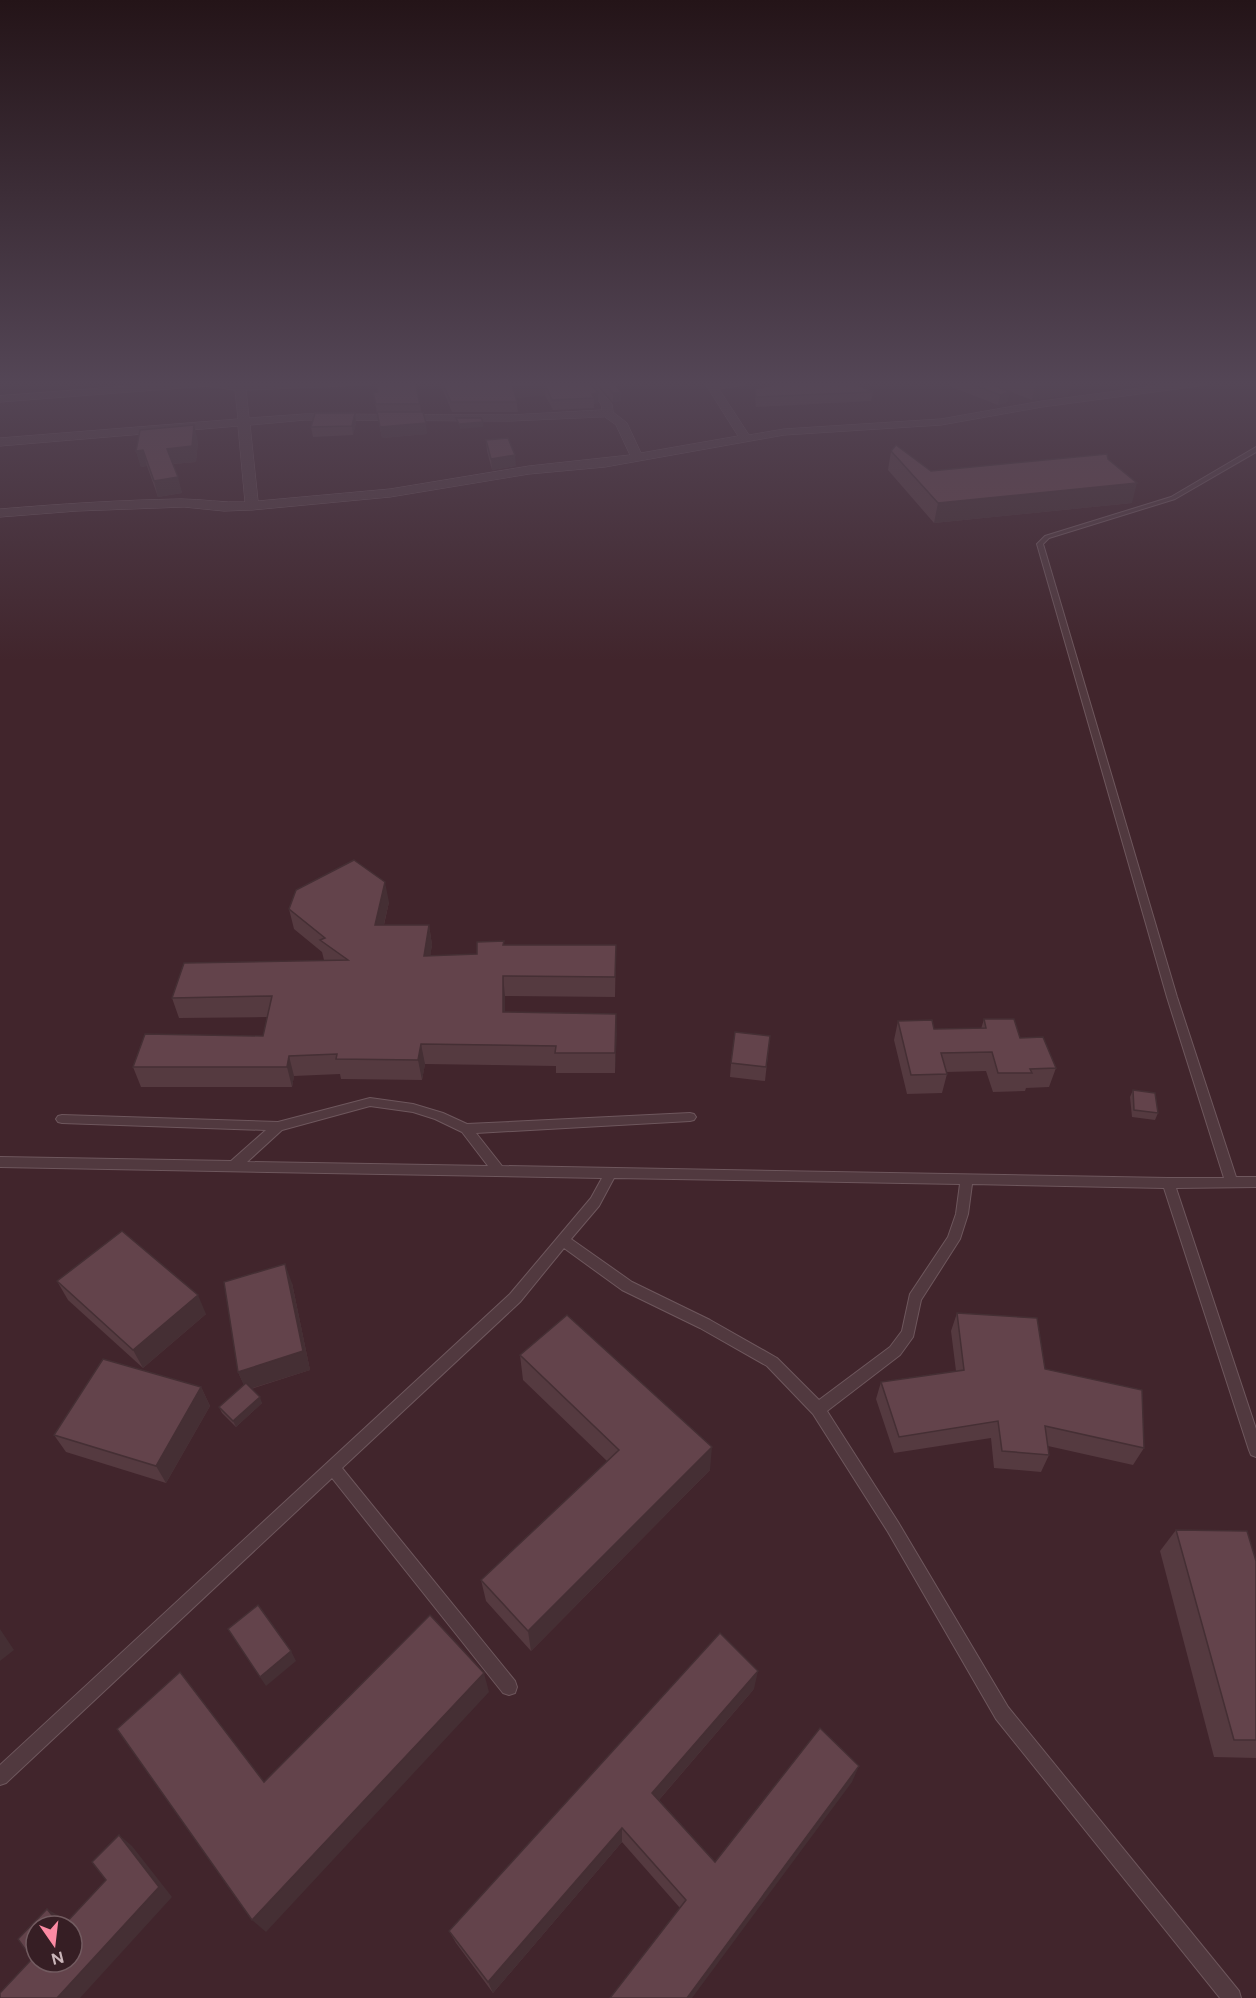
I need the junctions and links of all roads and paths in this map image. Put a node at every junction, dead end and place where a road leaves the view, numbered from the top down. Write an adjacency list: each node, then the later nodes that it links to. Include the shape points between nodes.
1 (248, 475): 4 (street)
2 (493, 475): 4 (street, via 390,493)
3 (1212, 475): 15 (lane, via 1173,498 1047,537 1041,544 1172,998)
4 (252, 506): 5 (street, via 184,504)
5 (0, 513)
6 (690, 1117): 9 (lane)
7 (62, 1119): 8 (lane)
8 (278, 1126): 9 (lane, via 370,1102 413,1108); 11 (lane)
9 (466, 1129): 12 (lane)
10 (0, 1162): 11 (lane)
11 (233, 1167): 12 (lane)
12 (500, 1172): 13 (lane)
13 (610, 1174): 14 (lane); 18 (lane, via 595,1202)
14 (966, 1179): 17 (lane); 19 (lane, via 954,1239 915,1298 908,1333 895,1351)
15 (1231, 1181): 16 (lane); 17 (lane)
16 (1256, 1182)
17 (1168, 1183): 20 (lane)
18 (564, 1241): 19 (lane, via 627,1286 772,1362); 21 (lane, via 515,1298)
19 (818, 1409): 24 (lane, via 893,1527 1002,1713)
20 (1256, 1450)
21 (332, 1467): 22 (lane); 23 (lane)
22 (509, 1687)
23 (0, 1777)
24 (1232, 1998)

